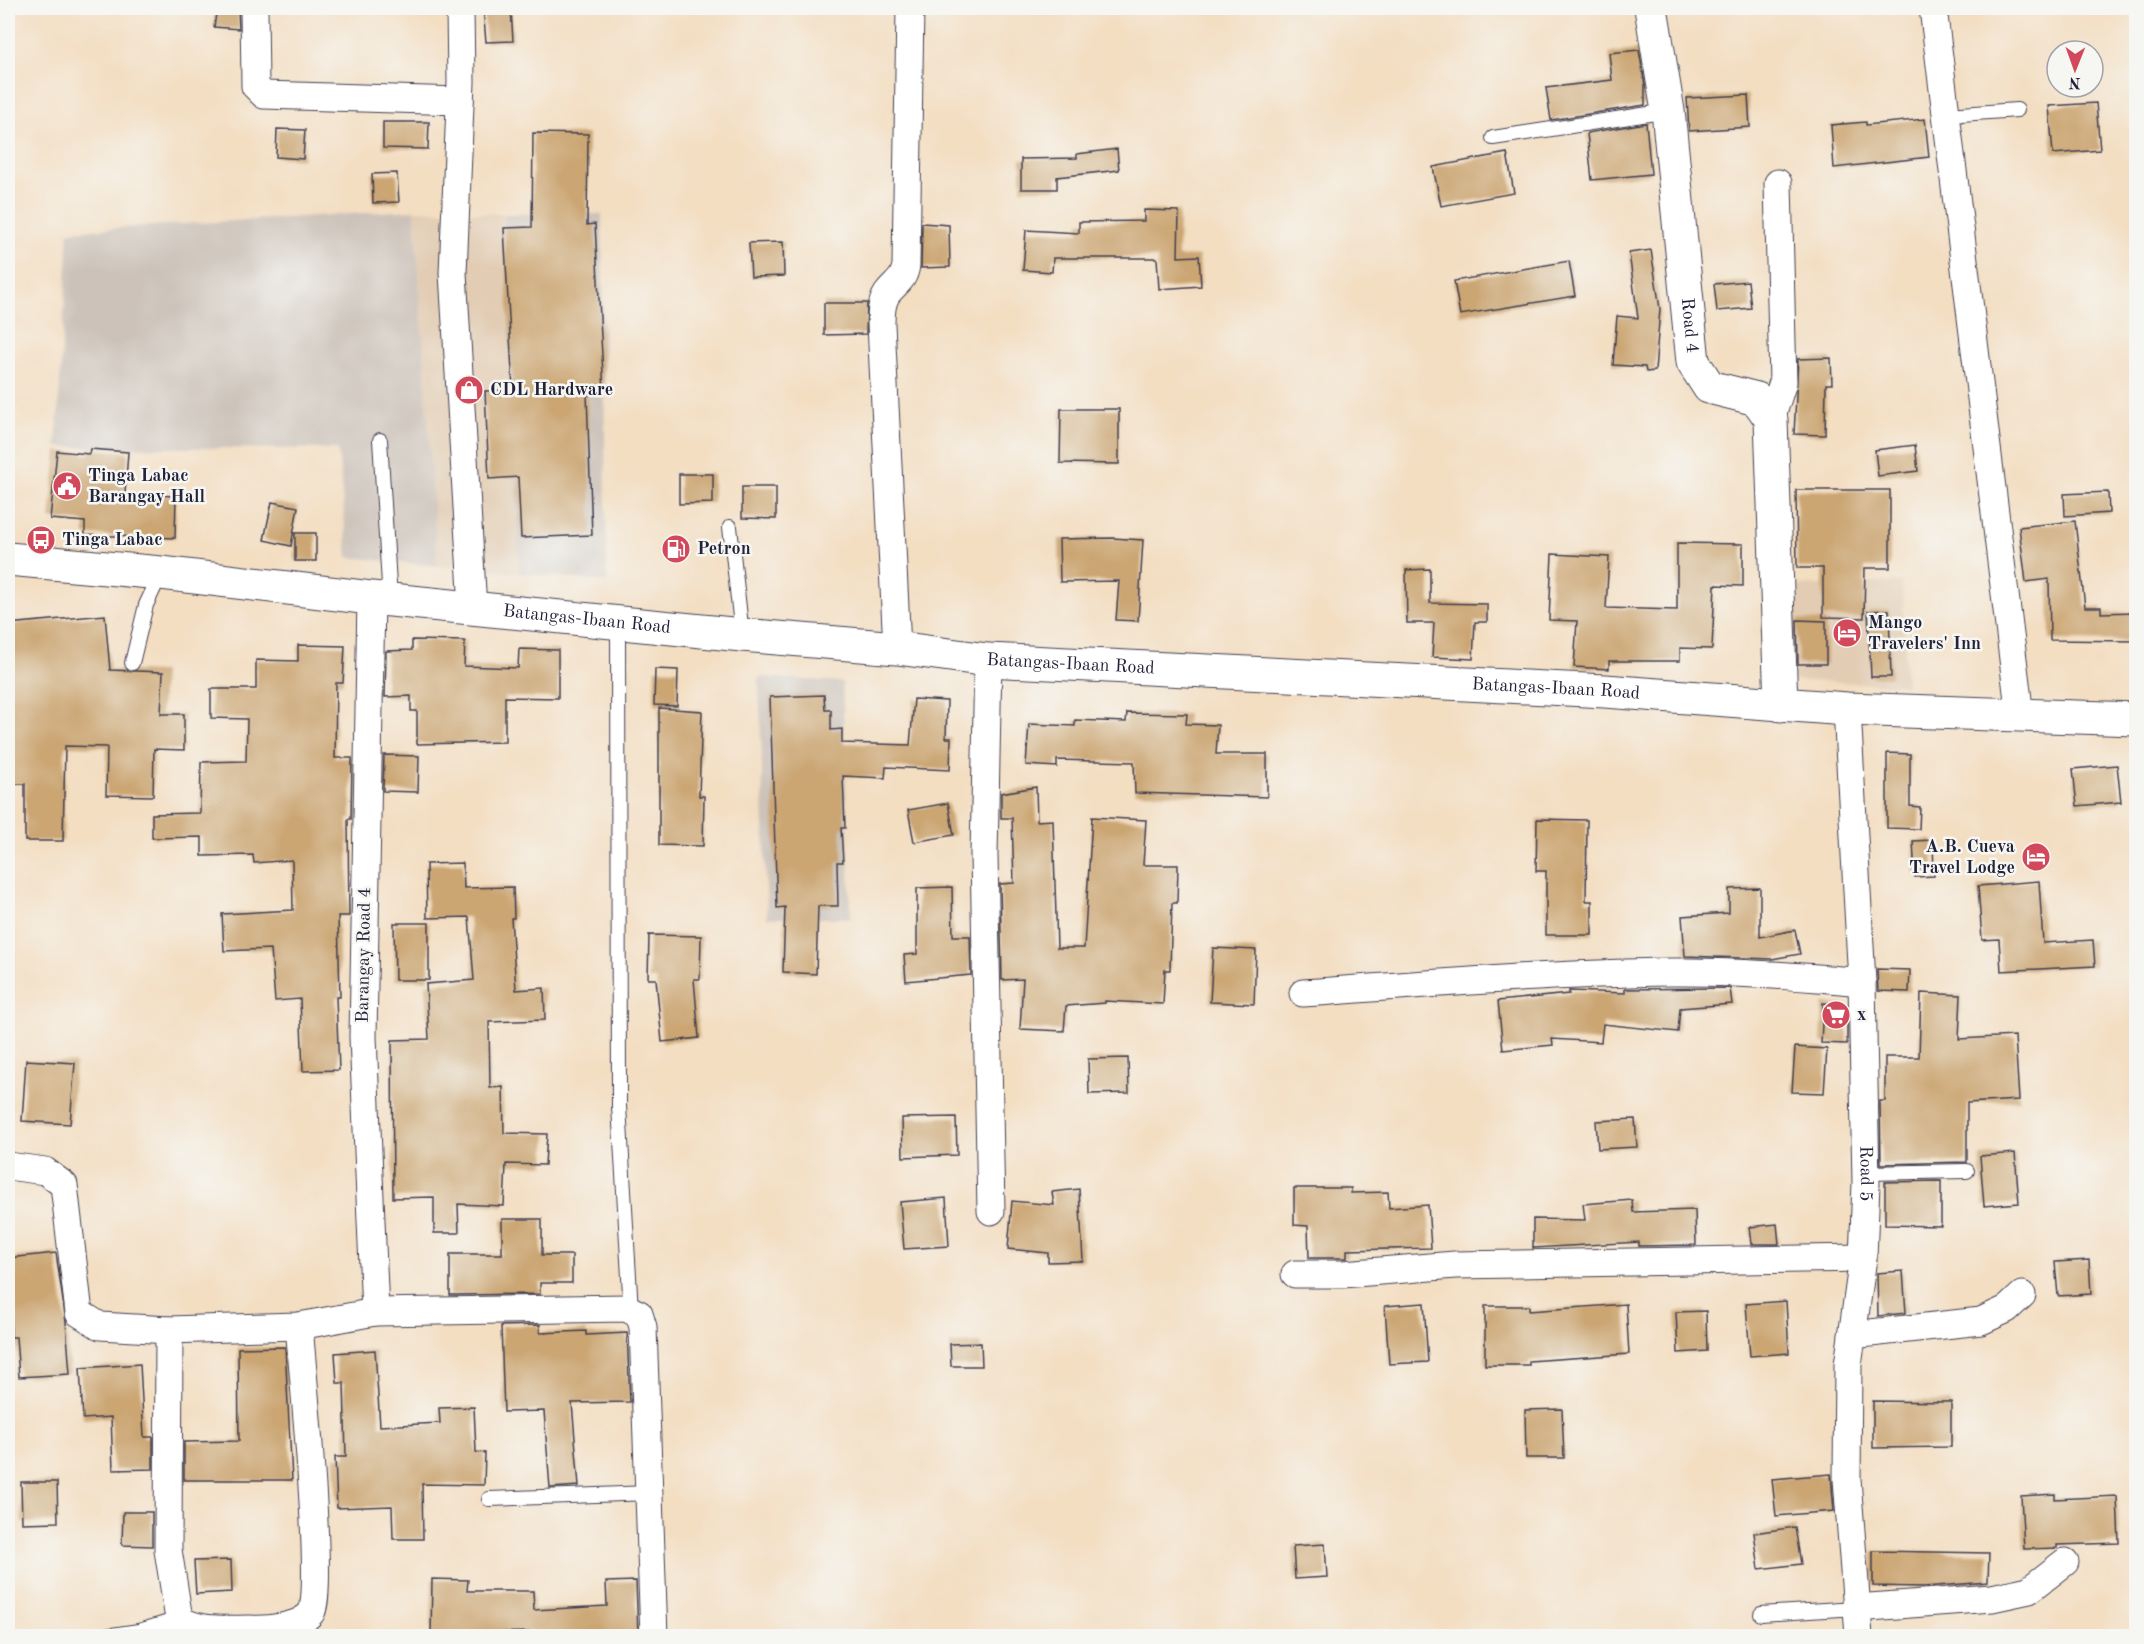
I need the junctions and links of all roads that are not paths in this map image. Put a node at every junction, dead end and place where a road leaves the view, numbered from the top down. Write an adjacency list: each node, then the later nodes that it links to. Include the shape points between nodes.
1 (254, 8): 6 (street, via 255,86 264,95)
2 (460, 8): 6 (street)
3 (910, 8): 21 (street, via 906,265 904,276 887,294 881,324)
4 (1652, 8): 8 (main road, Road 4)
5 (1933, 8): 9 (street)
6 (460, 101): 18 (street, via 453,273)
7 (2017, 110): 9 (lane)
8 (1668, 111): 10 (lane); 12 (main road, Road 4, via 1693,362 1709,387 1756,399)
9 (1947, 116): 26 (street)
10 (1493, 138)
11 (1778, 183): 12 (street, via 1783,382)
12 (1771, 419): 24 (main road)
13 (380, 440): 17 (lane)
14 (730, 527): 20 (lane)
15 (8, 559): 16 (main road, Batangas-Ibaan Road)
16 (161, 573): 17 (main road, Batangas-Ibaan Road); 23 (lane, via 146,605)
17 (381, 599): 18 (main road, Batangas-Ibaan Road); 38 (street, Barangay Road 4, via 363,1037)
18 (473, 608): 19 (main road, Batangas-Ibaan Road)
19 (618, 622): 20 (main road, Batangas-Ibaan Road); 37 (lane, via 619,1106)
20 (742, 635): 21 (main road, Batangas-Ibaan Road)
21 (897, 648): 22 (main road, Batangas-Ibaan Road)
22 (988, 660): 24 (main road, Batangas-Ibaan Road, via 1605,691); 33 (street, via 984,855)
23 (132, 663)
24 (1781, 705): 25 (main road, Batangas-Ibaan Road)
25 (1847, 709): 26 (main road, Batangas-Ibaan Road); 28 (street, Road 5)
26 (2020, 716): 27 (main road, Batangas-Ibaan Road)
27 (2136, 718)
28 (1862, 982): 29 (street, via 1761,973 1672,972 1530,977); 32 (street, Road 5)
29 (1303, 993)
30 (8, 1167): 40 (street, via 45,1171 64,1185 79,1313 100,1326)
31 (1967, 1171): 32 (lane)
32 (1866, 1173): 34 (street, Road 5)
33 (991, 1211)
34 (1863, 1257): 35 (street, via 1455,1265); 41 (street, Road 5)
35 (1295, 1274)
36 (2022, 1294): 41 (street, via 2007,1309 1981,1321)
37 (632, 1311): 38 (street, via 626,1308); 42 (street, via 639,1314 643,1327)
38 (375, 1312): 39 (street)
39 (299, 1326): 40 (street); 47 (street, via 315,1542 316,1591 312,1612 300,1622 254,1630 190,1626)
40 (169, 1330): 47 (street, via 168,1550)
41 (1852, 1335): 45 (street, Road 5, via 1846,1479)
42 (650, 1493): 43 (lane); 49 (street)
43 (489, 1500)
44 (2065, 1562): 45 (street, via 2029,1590 1992,1598)
45 (1856, 1608): 46 (lane); 50 (street, Road 5)
46 (1761, 1614)
47 (179, 1619): 48 (lane)
48 (105, 1636)
49 (654, 1636)
50 (1858, 1636)

